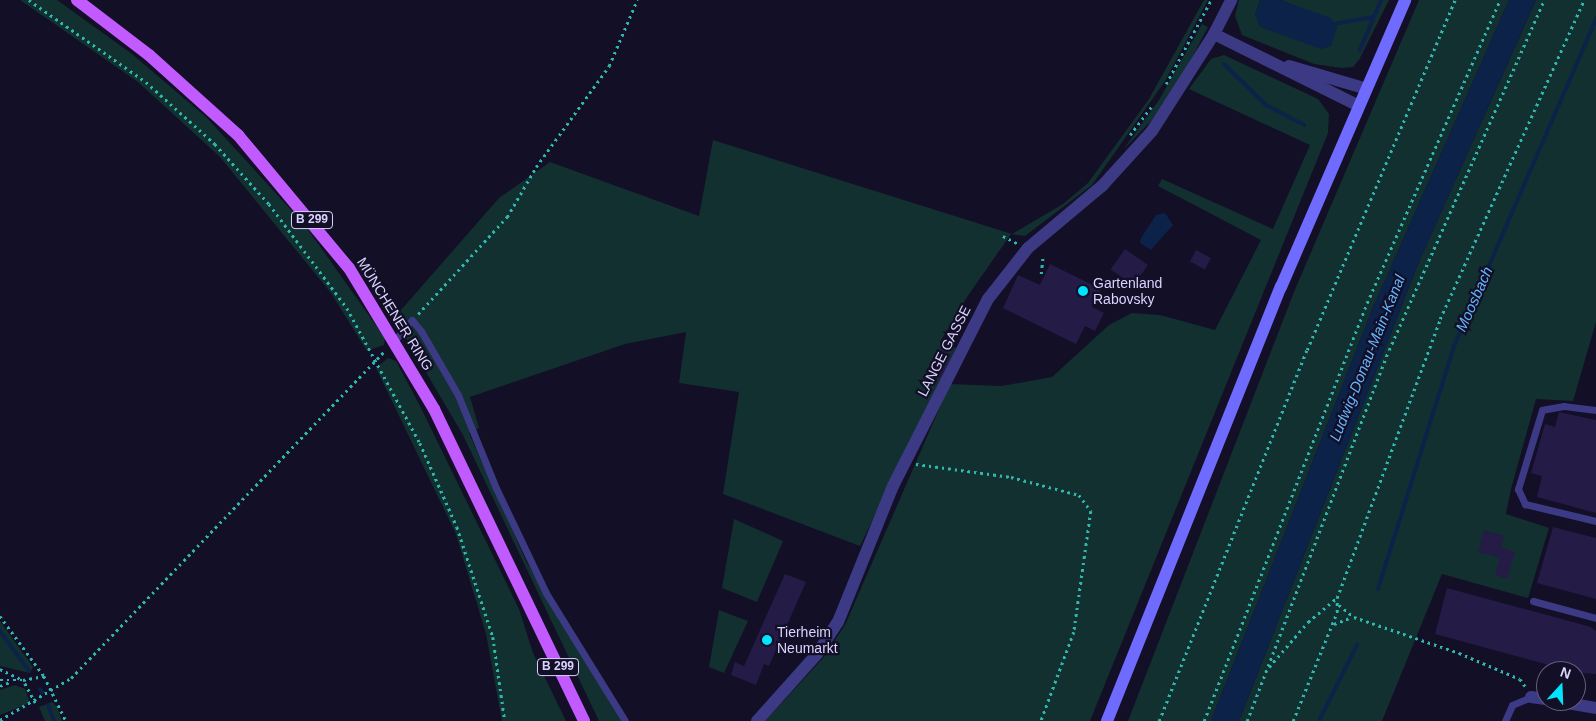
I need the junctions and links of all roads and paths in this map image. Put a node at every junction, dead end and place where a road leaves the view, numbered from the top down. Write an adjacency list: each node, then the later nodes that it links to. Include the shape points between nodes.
1 (29, 0): 23 (path, via 146,82 215,144 315,264)
2 (77, 0): 11 (main road, MÜNCHENER RING / B 299)
3 (637, 0): 21 (path, via 609,66 536,167 507,217)
4 (1211, 0): 15 (path)
5 (1231, 0): 12 (street, LANGE GASSE)
6 (1405, 0): 14 (main road)
7 (1455, 0): 54 (path, via 1307,350)
8 (1500, 0): 55 (path, via 1367,303)
9 (1544, 0): 35 (path, via 1393,341)
10 (1584, 0): 27 (path, via 1440,319)
11 (85, 4): 22 (main road, MÜNCHENER RING / B 299, via 200,100 264,162 350,268)
12 (1214, 34): 13 (street); 25 (street, LANGE GASSE, via 1131,156 1102,186 1041,234 997,285)
13 (1272, 63): 14 (street); 17 (street)
14 (1364, 88): 17 (main road)
15 (1162, 90)
16 (1157, 98): 18 (path)
17 (1357, 104): 53 (main road)
18 (1124, 144)
19 (1043, 255): 20 (path)
20 (1042, 274)
21 (412, 320): 22 (lane); 50 (lane, via 458,395 496,488 546,592)
22 (395, 340): 23 (path); 49 (main road, MÜNCHENER RING / B 299, via 478,497)
23 (376, 359): 42 (path); 48 (path, via 420,443 457,526 493,637)
24 (1596, 410): 26 (lane, via 1564,406 1542,410 1518,489 1525,504)
25 (906, 461): 51 (street, LANGE GASSE, via 832,632); 52 (path, via 928,468 1011,477 1079,495 1091,511 1074,632)
26 (1596, 521)
27 (1337, 598): 29 (path); 35 (path, via 1308,622)
28 (1533, 601): 32 (lane)
29 (1339, 605): 31 (path); 33 (path)
30 (0, 616): 36 (path)
31 (1354, 617): 33 (path); 37 (path)
32 (1596, 618)
33 (1332, 624): 57 (path)
34 (0, 669): 39 (path)
35 (1266, 670): 56 (path)
36 (44, 676): 39 (path); 42 (path)
37 (1520, 679)
38 (0, 680): 40 (path)
39 (24, 680): 40 (path); 45 (path)
40 (12, 681): 41 (path)
41 (0, 686)
42 (53, 693): 45 (path); 47 (path)
43 (1531, 697): 44 (street); 58 (lane, via 1512,705)
44 (1536, 698)
45 (35, 703): 46 (path)
46 (0, 720)
47 (66, 721)
48 (505, 721)
49 (584, 721)
50 (625, 721)
51 (757, 721)
52 (1041, 721)
53 (1107, 721)
54 (1160, 721)
55 (1204, 721)
56 (1247, 721)
57 (1293, 721)
58 (1504, 721)

